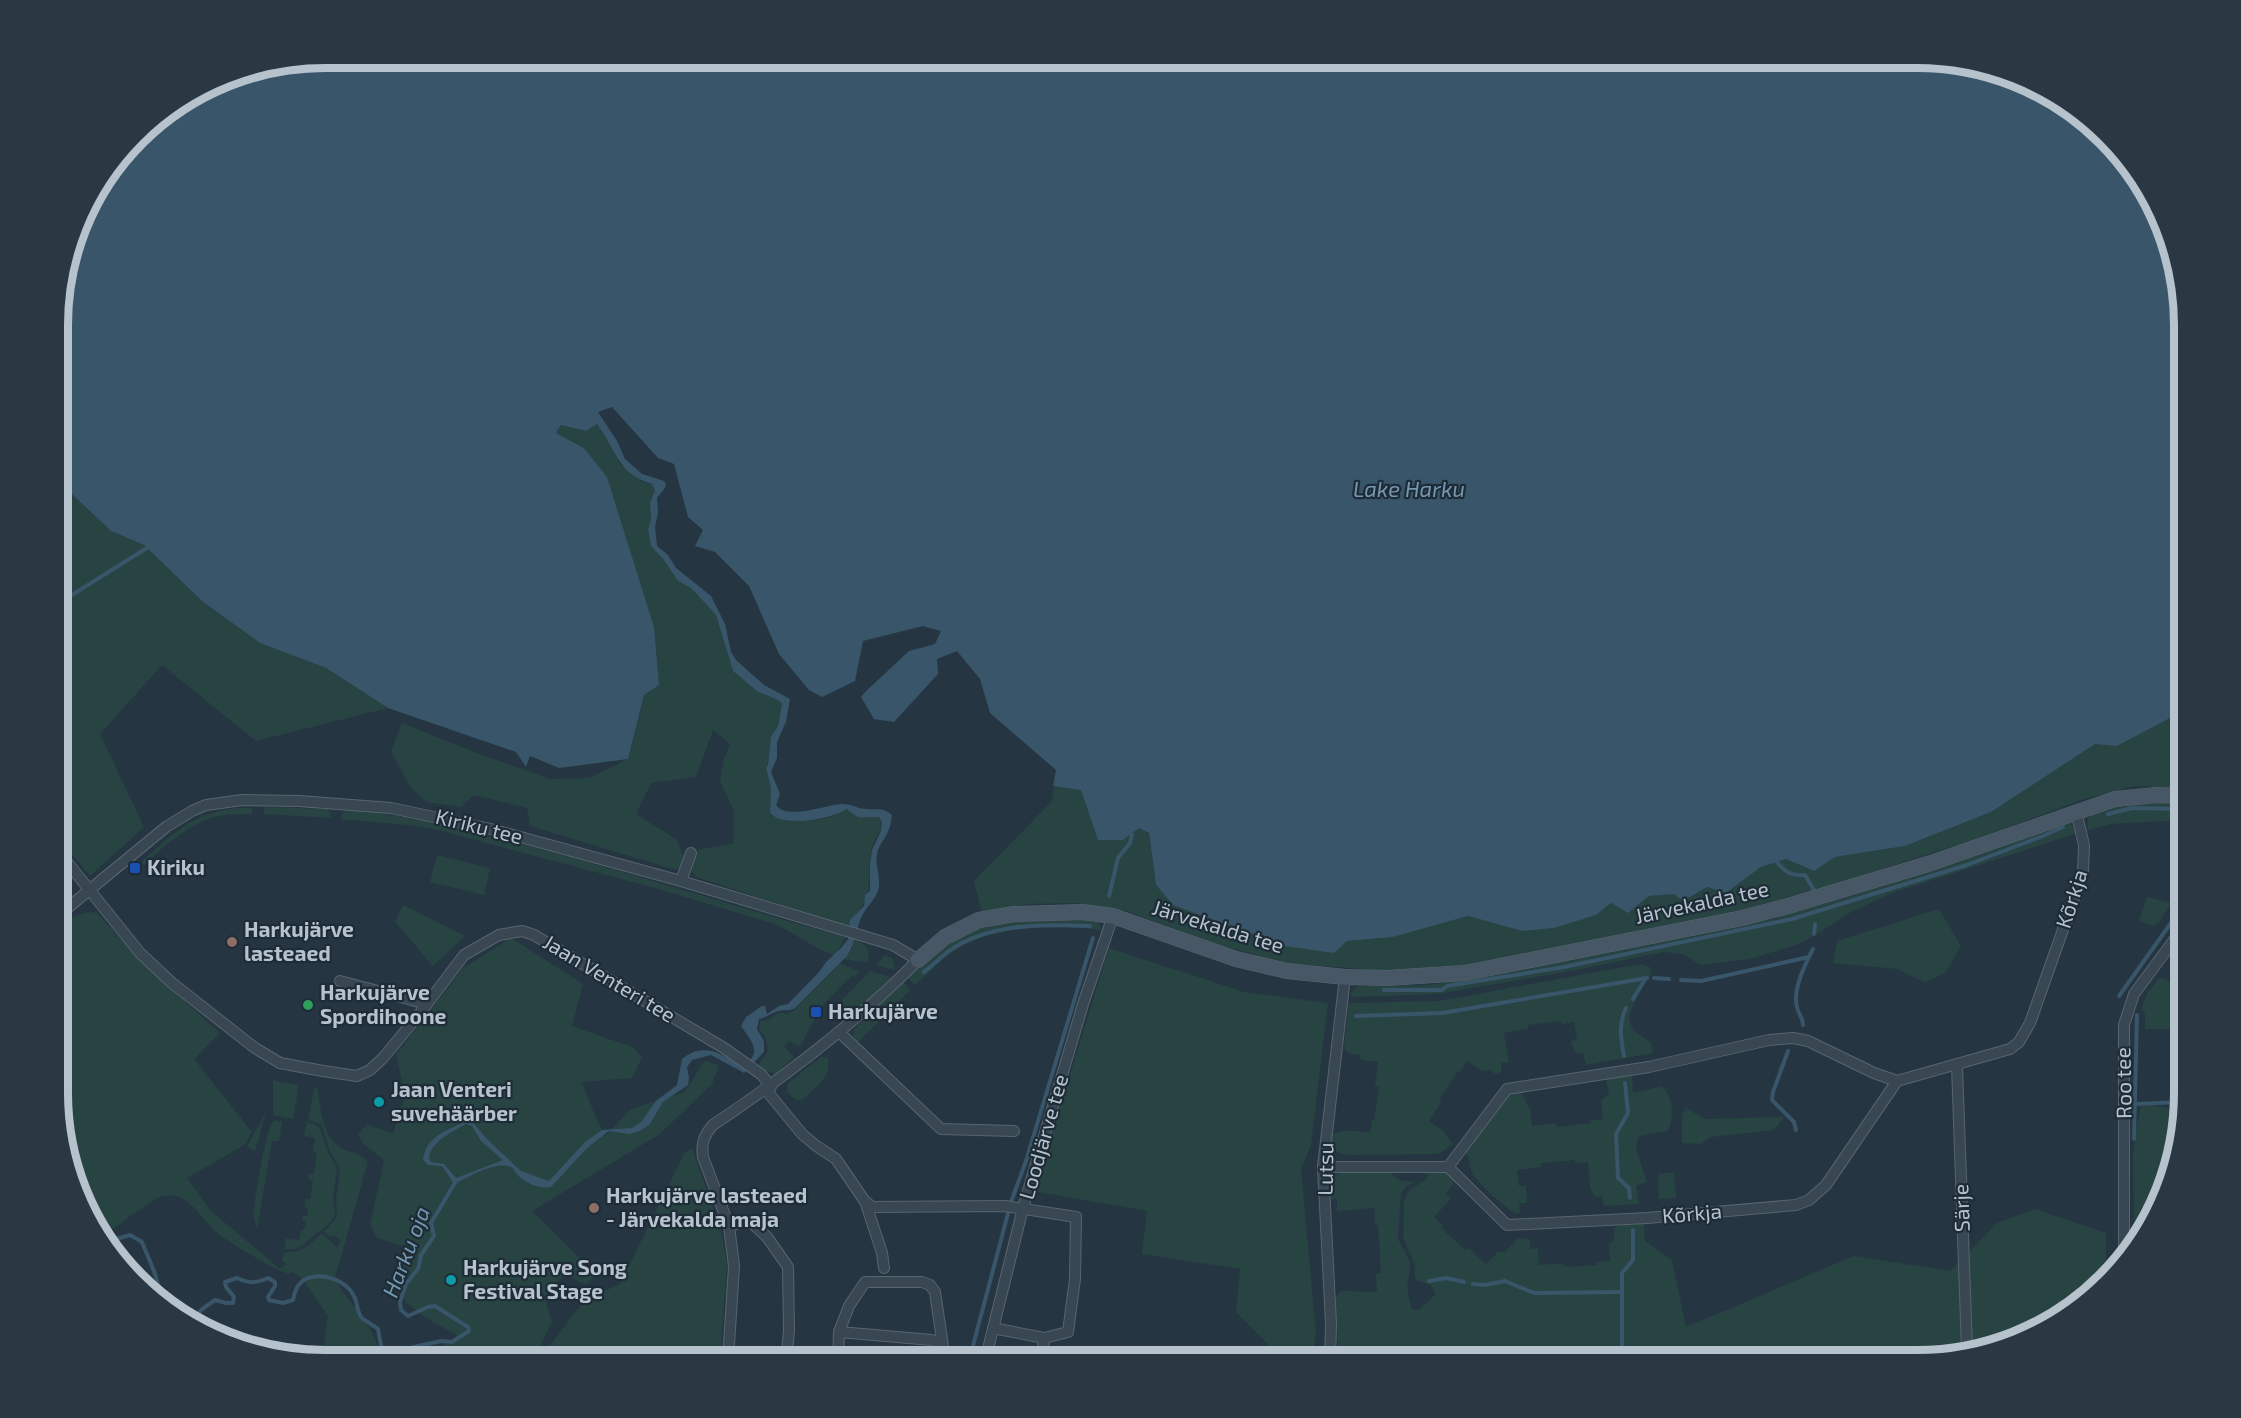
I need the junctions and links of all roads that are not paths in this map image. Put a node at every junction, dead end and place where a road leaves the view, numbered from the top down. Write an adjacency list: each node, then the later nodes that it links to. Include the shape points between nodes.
1 (2174, 796): 2 (street, Järvekalda tee, via 2133,796)
2 (2076, 811): 11 (street, Järvekalda tee, via 1928,864 1742,918 1465,974); 15 (street, Kõrkja, via 2084,845 2083,873 2030,1023 2010,1049)
3 (691, 854): 5 (street)
4 (68, 863): 6 (street, Jaan Venteri tee)
5 (681, 881): 6 (street, Kiriku tee, via 427,814 333,802 242,800 207,805 179,819); 10 (street, Kiriku tee, via 894,945)
6 (89, 890): 7 (street, Kiriku tee); 13 (street, Jaan Venteri tee, via 156,969 228,1028 280,1063 357,1076 375,1066)
7 (68, 908)
8 (1113, 916): 10 (street, Järvekalda tee, via 1051,911 979,920 945,937); 11 (street, Järvekalda tee, via 1242,961); 22 (street, Loodjärve tee)
9 (2174, 940): 24 (street, Roo tee, via 2134,994 2124,1025)
10 (918, 960): 14 (street, Järvekalda tee)
11 (1345, 977): 19 (street, Lutsu)
12 (340, 981): 13 (street)
13 (427, 1004): 17 (street, Jaan Venteri tee, via 465,956 499,935 522,931 565,952 714,1042 762,1075)
14 (839, 1032): 17 (street, Järvekalda tee); 18 (street, via 941,1130)
15 (1957, 1065): 16 (street, Kõrkja); 30 (street, Särje)
16 (1896, 1081): 20 (street, via 1794,1038 1649,1067 1507,1089); 20 (street, Kõrkja, via 1826,1185 1809,1200 1796,1204 1647,1218 1508,1225)
17 (769, 1088): 21 (street, Jaan Venteri tee, via 802,1134 836,1160); 23 (street, Järvekalda tee, via 705,1134 704,1157)
18 (1014, 1131)
19 (1323, 1167): 20 (street); 37 (street, Lutsu)
20 (1448, 1167)
21 (864, 1200): 22 (street, via 872,1207); 25 (street, Jaan Venteri tee)
22 (1020, 1208): 26 (street, Loodjärve tee); 28 (street, via 1076,1217 1075,1279 1068,1332)
23 (729, 1226): 31 (street, Järvekalda tee, via 734,1266); 32 (street, via 752,1223 788,1267)
24 (2124, 1244)
25 (884, 1268)
26 (993, 1328): 28 (street); 35 (street, Loodjärve tee)
27 (839, 1332): 29 (street, via 932,1340); 29 (street, via 849,1306 865,1282 922,1282 936,1292); 33 (street)
28 (1044, 1338): 36 (street)
29 (943, 1346): 34 (street)
30 (1967, 1346)
31 (729, 1350)
32 (787, 1350)
33 (838, 1350)
34 (945, 1350)
35 (988, 1350)
36 (1043, 1350)
37 (1331, 1350)

